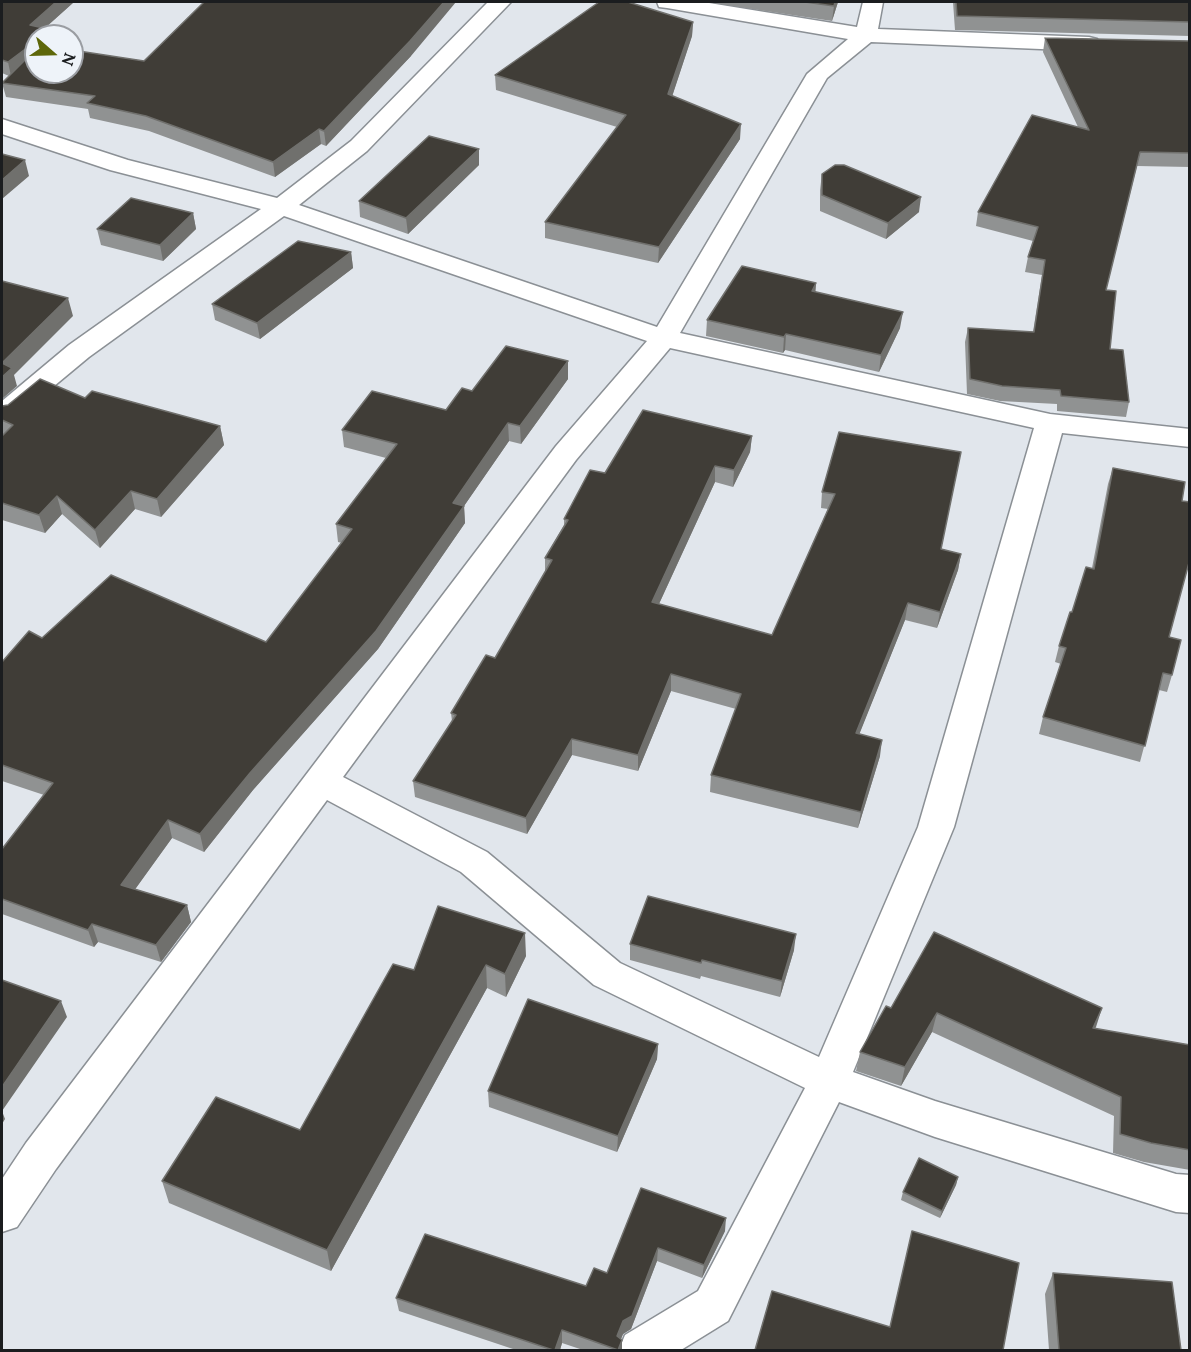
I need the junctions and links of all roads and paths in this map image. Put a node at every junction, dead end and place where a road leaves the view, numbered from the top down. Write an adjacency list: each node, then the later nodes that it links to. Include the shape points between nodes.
1 (500, 2): 7 (street, via 359,146)
2 (667, 2): 4 (street)
3 (873, 2): 4 (street)
4 (866, 35): 5 (street); 8 (street, via 818,74)
5 (1109, 44)
6 (2, 126): 7 (street, via 119,165)
7 (281, 207): 8 (street); 9 (street, via 79,351)
8 (664, 338): 10 (street); 12 (street, via 566,453)
9 (2, 415)
10 (1050, 423): 11 (street); 13 (street, via 936,827)
11 (1190, 438)
12 (321, 781): 13 (street, via 474,862 607,974); 15 (street)
13 (829, 1081): 14 (street, via 935,1119); 16 (street, via 714,1306)
14 (1190, 1194)
15 (2, 1213)
16 (642, 1350)

